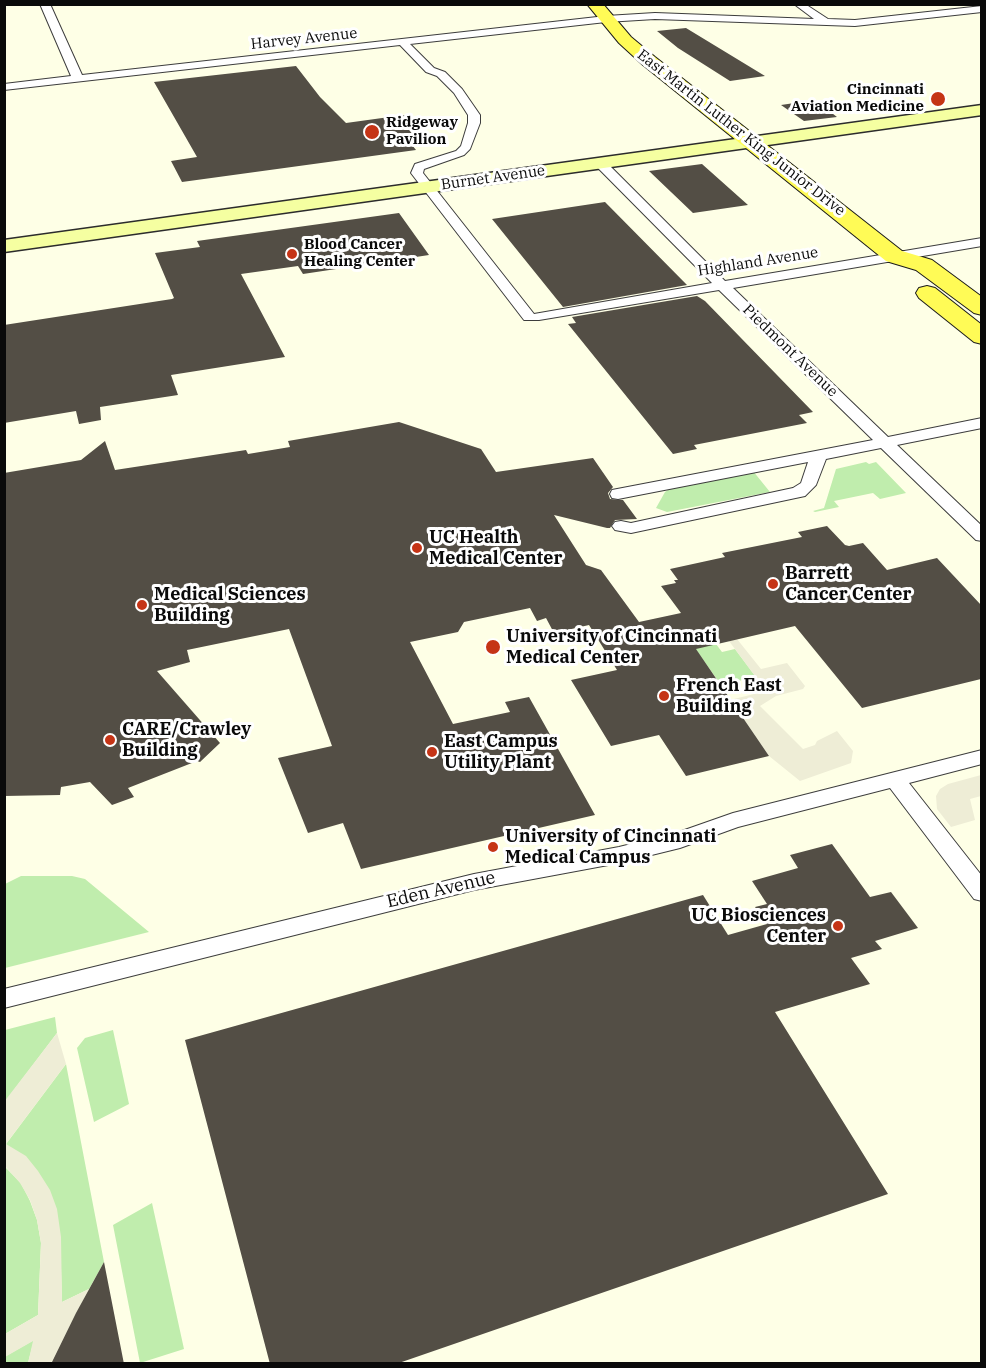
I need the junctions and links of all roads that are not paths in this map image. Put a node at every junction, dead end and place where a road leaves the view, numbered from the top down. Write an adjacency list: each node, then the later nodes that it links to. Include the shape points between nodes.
1 (45, 4): 11 (street)
2 (798, 4): 7 (street)
3 (925, 4): 6 (street)
4 (981, 9): 6 (street, Harvey Avenue)
5 (600, 12): 7 (street, Harvey Avenue); 8 (street, Harvey Avenue); 14 (main road, East Martin Luther King Junior Drive, via 643,55)
6 (941, 14): 7 (street, Harvey Avenue)
7 (827, 23)
8 (416, 41): 9 (street, Harvey Avenue); 10 (street, via 442,70)
9 (402, 42): 10 (street, via 430,70); 11 (street, Harvey Avenue)
10 (441, 74): 16 (street, via 472,109 474,123 460,153 416,170)
11 (78, 79): 12 (street, Harvey Avenue)
12 (4, 87)
13 (981, 111): 14 (street, Burnet Avenue)
14 (755, 144): 15 (street, Burnet Avenue); 19 (main road, East Martin Luther King Junior Drive)
15 (600, 163): 16 (street, Burnet Avenue); 20 (street, Piedmont Avenue)
16 (427, 187): 18 (street, Burnet Avenue); 20 (street, Highland Avenue, via 534,316)
17 (981, 242): 19 (street, Highland Avenue)
18 (4, 246)
19 (894, 256): 20 (street, Highland Avenue); 21 (main road, East Martin Luther King Junior Drive, via 924,265); 22 (main road, East Martin Luther King Junior Drive, via 897,270)
20 (720, 284): 24 (street, Piedmont Avenue)
21 (981, 308)
22 (981, 337)
23 (981, 423): 24 (street)
24 (885, 442): 25 (street); 28 (street, Piedmont Avenue)
25 (819, 455): 26 (street); 27 (street, via 808,485 799,492 631,528)
26 (618, 494)
27 (621, 526)
28 (981, 536)
29 (981, 757): 30 (street, Eden Avenue)
30 (894, 778): 31 (street); 32 (street, Eden Avenue, via 620,855 474,882)
31 (981, 893)
32 (4, 999)

